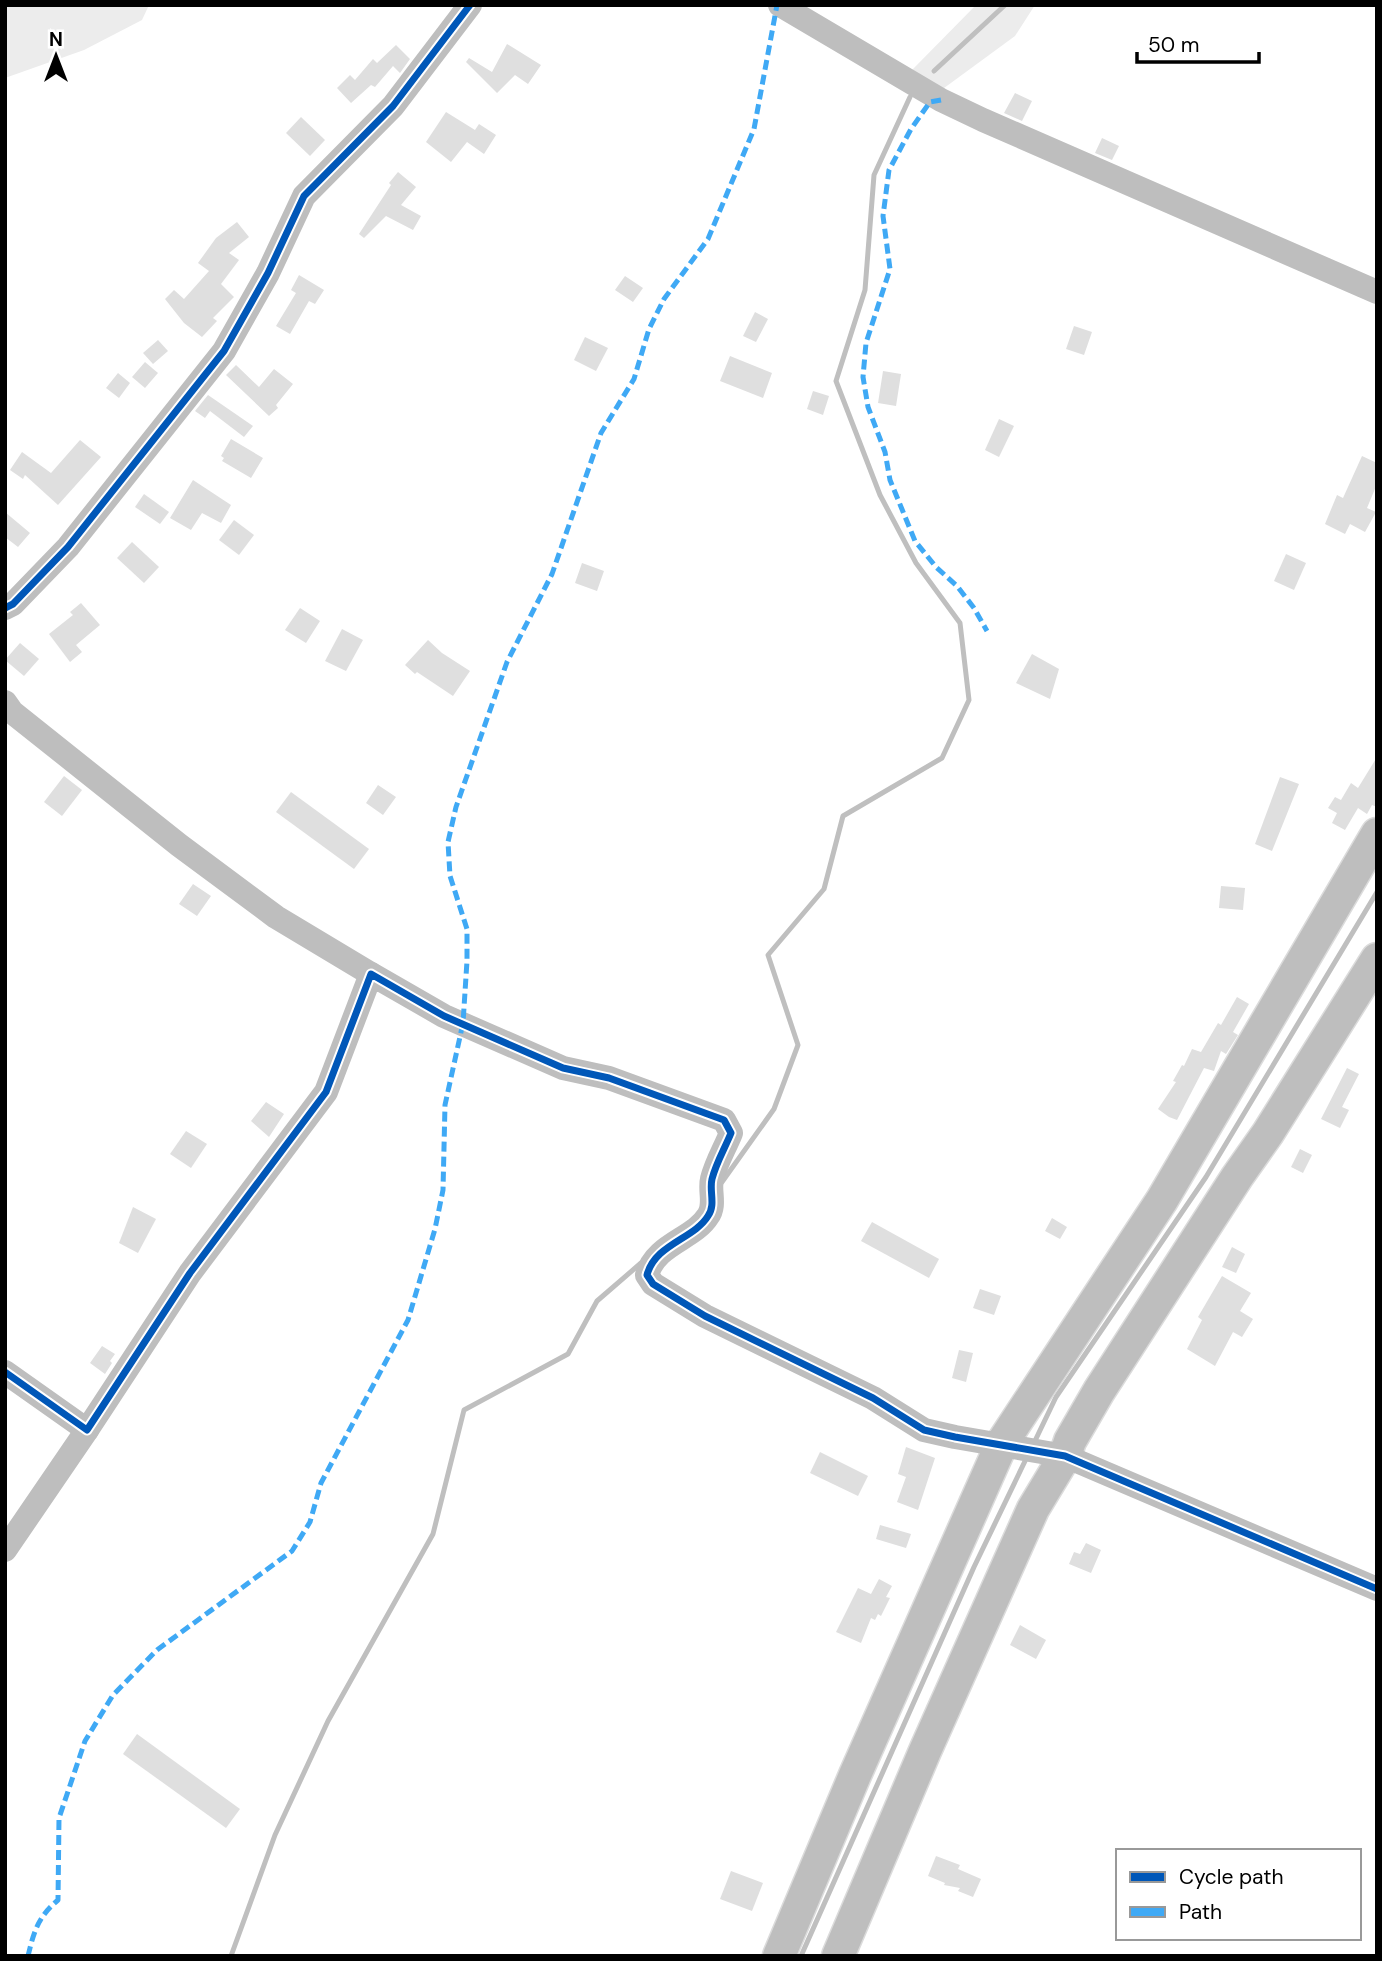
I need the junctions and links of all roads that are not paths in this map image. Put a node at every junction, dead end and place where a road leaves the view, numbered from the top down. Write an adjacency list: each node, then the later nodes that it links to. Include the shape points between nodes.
1 (470, 5): 4 (street, via 393,106 304,196 224,351 68,547)
2 (780, 5): 3 (street, via 983,121)
3 (1377, 292)
4 (5, 608)
5 (5, 702): 8 (street, via 276,917)
6 (1377, 834): 11 (main road, via 1162,1200)
7 (1377, 959): 11 (main road, via 1070,1440)
8 (371, 974): 10 (street, via 326,1092 190,1273); 11 (street, via 444,1016 563,1068 609,1078 723,1120 731,1133 712,1178 708,1218 651,1262 648,1275 653,1284 705,1316 873,1398 924,1430)
9 (5, 1372): 10 (street)
10 (87, 1430): 12 (street)
11 (1030, 1450): 13 (street); 14 (main road, via 855,1775); 15 (main road, via 1028,1520)
12 (5, 1550)
13 (1377, 1589)
14 (779, 1956)
15 (838, 1956)

